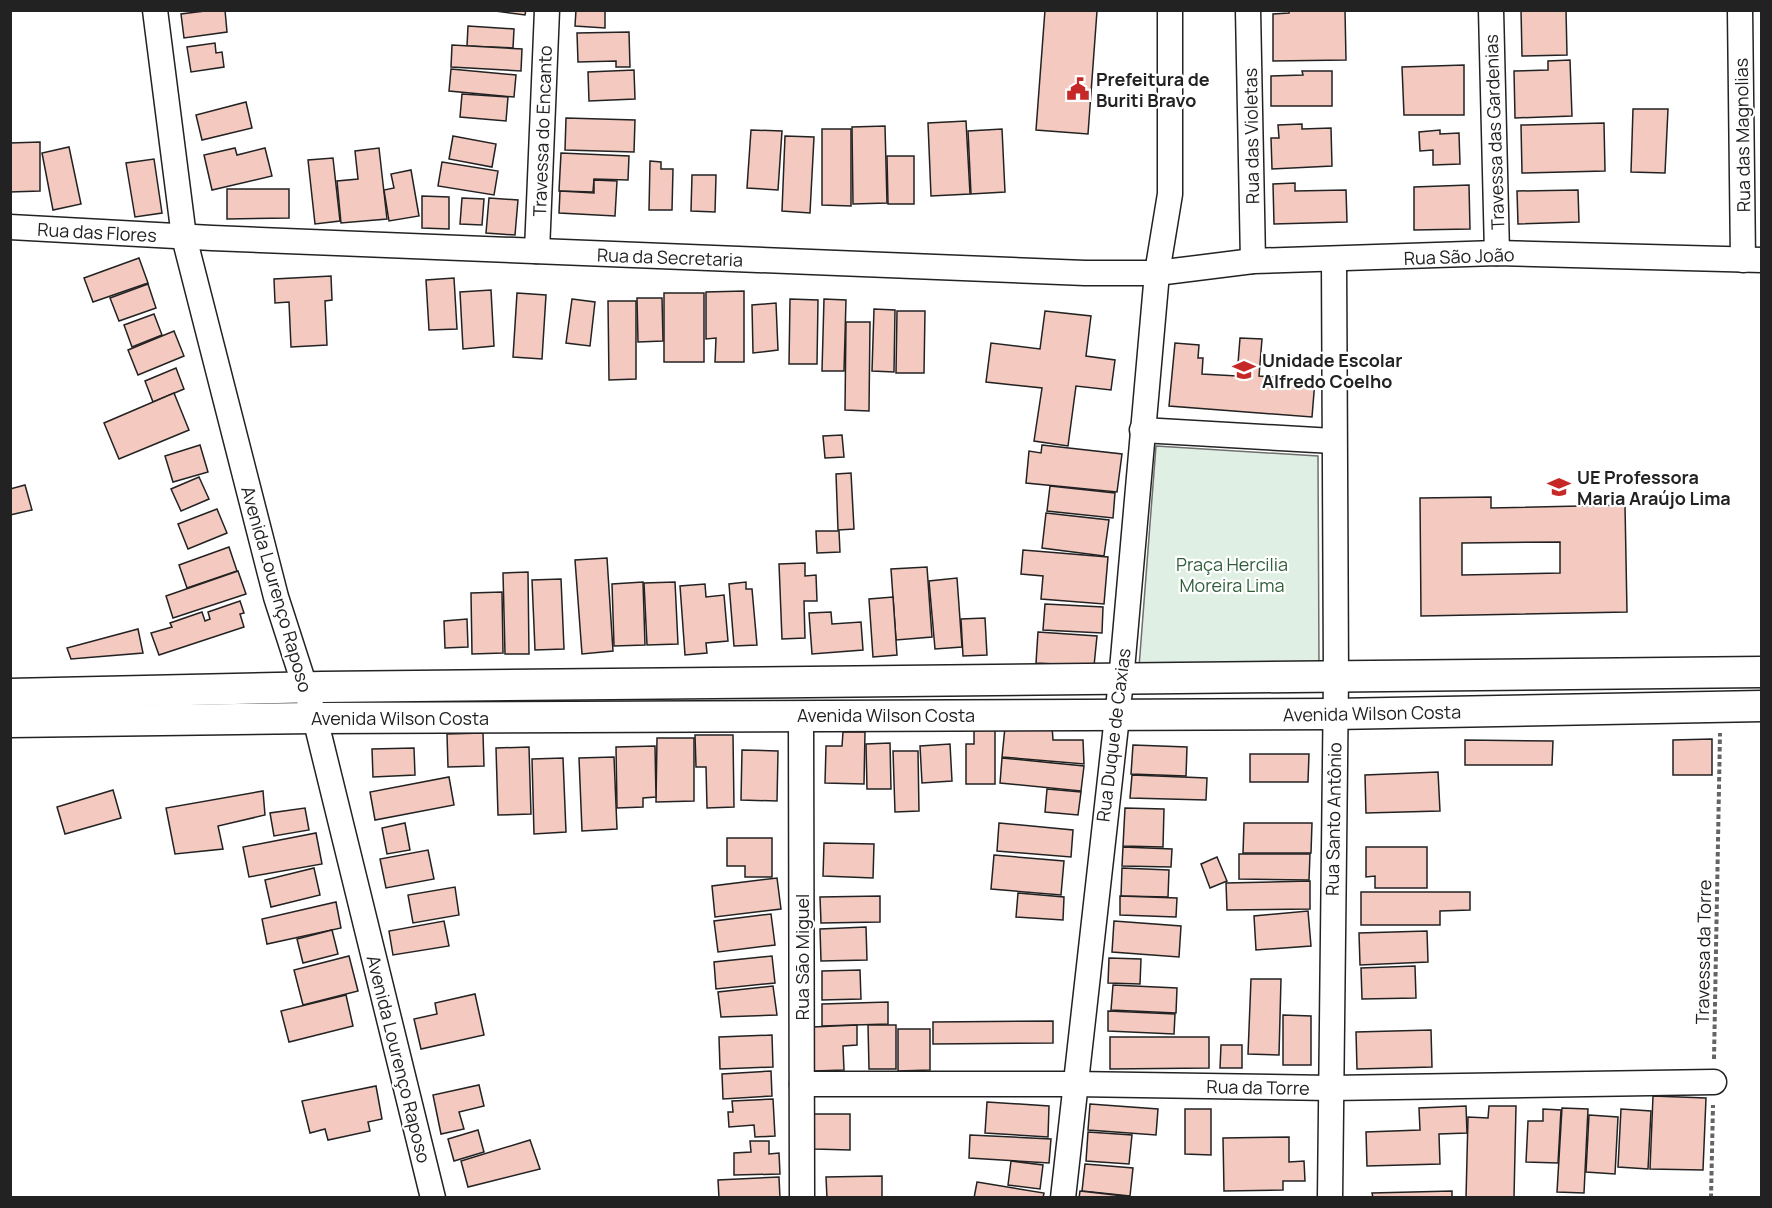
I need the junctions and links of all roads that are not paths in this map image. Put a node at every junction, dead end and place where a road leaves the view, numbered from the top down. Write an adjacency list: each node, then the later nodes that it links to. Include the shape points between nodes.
1 (155, 10): 8 (street, Avenida Lourenço Raposo)
2 (547, 10): 9 (street, Travessa do Encanto)
3 (1170, 10): 14 (street, via 1170,194)
4 (1248, 10): 13 (street, Rua das Violetas)
5 (1491, 10): 10 (street, Travessa das Gardenias)
6 (1740, 10): 12 (street, Rua das Magnolias)
7 (10, 227): 8 (street, Rua das Flores)
8 (184, 237): 9 (street, Rua da Secretaria); 20 (street, Avenida Lourenço Raposo, via 273,586)
9 (537, 251): 14 (street, Rua da Secretaria)
10 (1497, 254): 11 (street, Rua São João); 12 (street, Rua São João)
11 (1334, 260): 13 (street, Rua São João); 16 (street, Rua Santo Antônio)
12 (1752, 260)
13 (1253, 261): 14 (street, Rua São João)
14 (1157, 273): 15 (street, Rua Duque de Caxias)
15 (1143, 430): 16 (street); 19 (street, Rua Duque de Caxias)
16 (1333, 441): 18 (street, Rua Santo Antônio)
17 (1761, 672): 18 (street)
18 (1336, 676): 19 (street); 24 (street, Rua Santo Antônio)
19 (1121, 681): 20 (street); 23 (street, Rua Duque de Caxias)
20 (305, 688): 21 (street); 26 (street, Avenida Lourenço Raposo)
21 (11, 700): 26 (street, Avenida Wilson Costa)
22 (1761, 706): 24 (street, Avenida Wilson Costa)
23 (1115, 714): 24 (street, Avenida Wilson Costa); 25 (street, Avenida Wilson Costa); 29 (street, Rua Duque de Caxias)
24 (1334, 714): 30 (street, Rua Santo Antônio)
25 (801, 716): 26 (street, Avenida Wilson Costa); 28 (street, Rua São Miguel)
26 (315, 718): 31 (street, Avenida Lourenço Raposo)
27 (1714, 1082): 30 (street, Rua da Torre)
28 (802, 1084): 29 (street, Rua da Torre); 32 (street, Rua São Miguel)
29 (1074, 1084): 30 (street, Rua da Torre); 33 (street, Rua Duque de Caxias)
30 (1330, 1088): 34 (street, Rua Santo Antônio)
31 (433, 1197)
32 (802, 1197)
33 (1063, 1197)
34 (1330, 1197)

